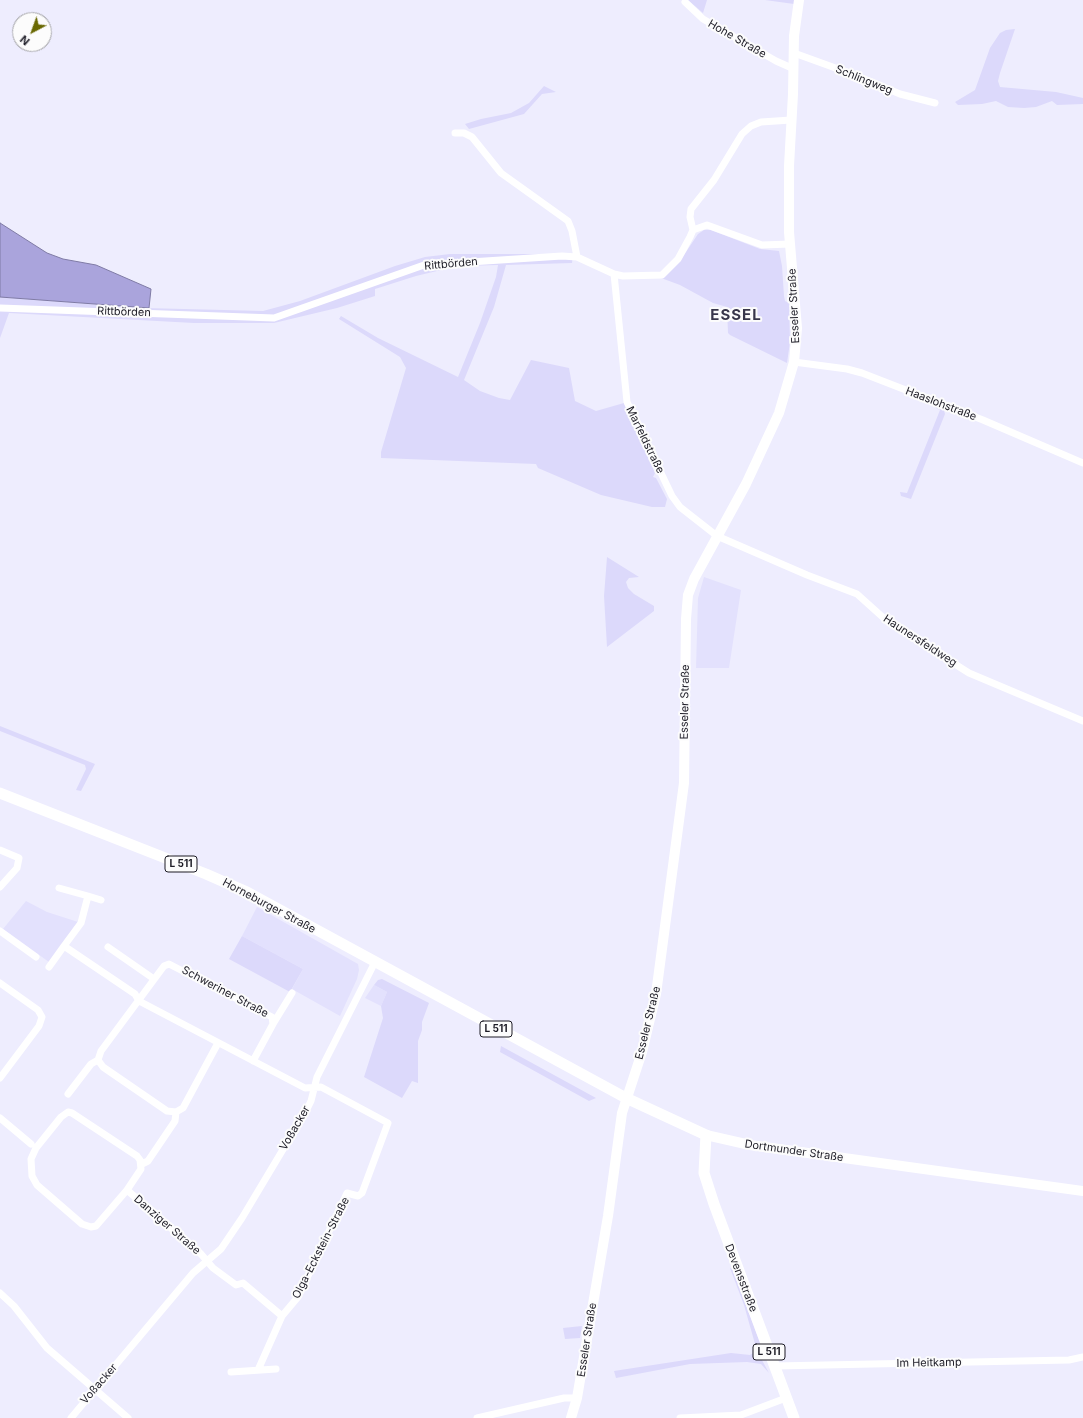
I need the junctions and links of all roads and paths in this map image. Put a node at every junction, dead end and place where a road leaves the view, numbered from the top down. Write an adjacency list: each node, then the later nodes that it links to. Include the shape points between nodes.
1 (799, 0): 3 (main road, Esseler Straße)
2 (685, 2): 4 (street, Hohe Straße, via 703,19 719,29)
3 (794, 53): 4 (main road, Esseler Straße); 5 (street, Schlingweg, via 900,94)
4 (794, 69): 6 (main road, Esseler Straße)
5 (935, 103)
6 (791, 120): 8 (street, Rittbörden, via 761,122 742,134 714,180 691,209); 9 (main road, Esseler Straße)
7 (454, 133): 10 (street, via 464,133 472,137 501,173 568,222)
8 (692, 230): 9 (street, via 707,225 762,245); 11 (street, Rittbörden, via 678,259 662,275)
9 (790, 244): 13 (main road, Esseler Straße, via 797,321)
10 (577, 257): 11 (street, Rittbörden); 12 (street, Rittbörden, via 424,265 274,318)
11 (614, 274): 15 (street, Marfeldstraße, via 626,402 672,496 690,516)
12 (0, 308)
13 (794, 362): 14 (street, Haaslohstraße, via 862,373 983,420); 15 (main road, Esseler Straße, via 779,413 746,484)
14 (1083, 463)
15 (717, 536): 16 (street, Haunersfeldweg, via 856,594 887,621 969,673); 41 (main road, Esseler Straße, via 694,579 688,600 684,783 656,994 642,1052)
16 (1083, 721)
17 (0, 793): 27 (main road, Horneburger Straße / L 511, via 225,882)
18 (0, 850): 19 (street, via 19,858 17,868)
19 (0, 887)
20 (59, 888): 21 (street)
21 (88, 896): 22 (street); 24 (street, via 81,923)
22 (101, 900)
23 (0, 931): 26 (street)
24 (64, 946): 28 (street); 32 (street, via 135,994)
25 (108, 947): 29 (street)
26 (36, 957)
27 (375, 962): 35 (main road, Horneburger Straße / L 511); 39 (street, Voßacker)
28 (49, 966)
29 (154, 979): 32 (street, Schweriner Straße); 33 (street, Schweriner Straße, via 165,965 172,964 268,1014 272,1017)
30 (0, 983): 38 (street, via 38,1010 42,1017 39,1026)
31 (292, 993): 33 (street, Schweriner Straße)
32 (138, 1001): 34 (street); 36 (street, Schweriner Straße, via 101,1051)
33 (273, 1024): 37 (street, Schweriner Straße)
34 (218, 1043): 37 (street); 42 (street, Danziger Straße, via 183,1108)
35 (525, 1045): 41 (main road, Dortmunder Straße / L 511)
36 (98, 1060): 40 (street, Schweriner Straße); 42 (street, via 103,1067 167,1111)
37 (253, 1061): 39 (street)
38 (0, 1078)
39 (312, 1089): 49 (street, Voßacker, via 311,1101 306,1111 242,1218 221,1249); 51 (street, Olga-Eckstein-Straße, via 321,1088 388,1123 362,1193 358,1196 347,1193 298,1297)
40 (68, 1094)
41 (626, 1098): 44 (main road, Dortmunder Straße / L 511); 58 (main road, Esseler Straße)
42 (176, 1112): 46 (street, Danziger Straße, via 175,1121 148,1161)
43 (0, 1118): 45 (street)
44 (706, 1135): 48 (main road, Dortmunder Straße, via 750,1145); 53 (main road, Devensstraße / L 511, via 706,1180)
45 (31, 1144)
46 (142, 1164): 47 (street, Danziger Straße); 47 (street, Danziger Straße, via 137,1156 76,1114 68,1112 36,1148 31,1160 32,1176 37,1185 87,1227 100,1223)
47 (127, 1190): 49 (street, Danziger Straße)
48 (1083, 1191)
49 (207, 1262): 51 (street, via 236,1285 243,1283); 57 (street, Voßacker, via 193,1273)
50 (0, 1293): 57 (street, via 14,1306 47,1348)
51 (282, 1316): 55 (street, Olga-Eckstein-Straße)
52 (1083, 1357): 53 (street, Im Heitkamp, via 1068,1360)
53 (775, 1366): 59 (main road, Devensstraße / L 511)
54 (276, 1369): 55 (street)
55 (258, 1370): 56 (street)
56 (231, 1372)
57 (95, 1389): 60 (street, Voßacker); 61 (street)
58 (577, 1398): 62 (street, via 564,1398); 63 (main road, Esseler Straße)
59 (786, 1398): 64 (street, via 741,1415); 65 (main road, Devensstraße / L 511)
60 (71, 1418)
61 (128, 1418)
62 (477, 1418)
63 (571, 1418)
64 (680, 1418)
65 (794, 1418)

